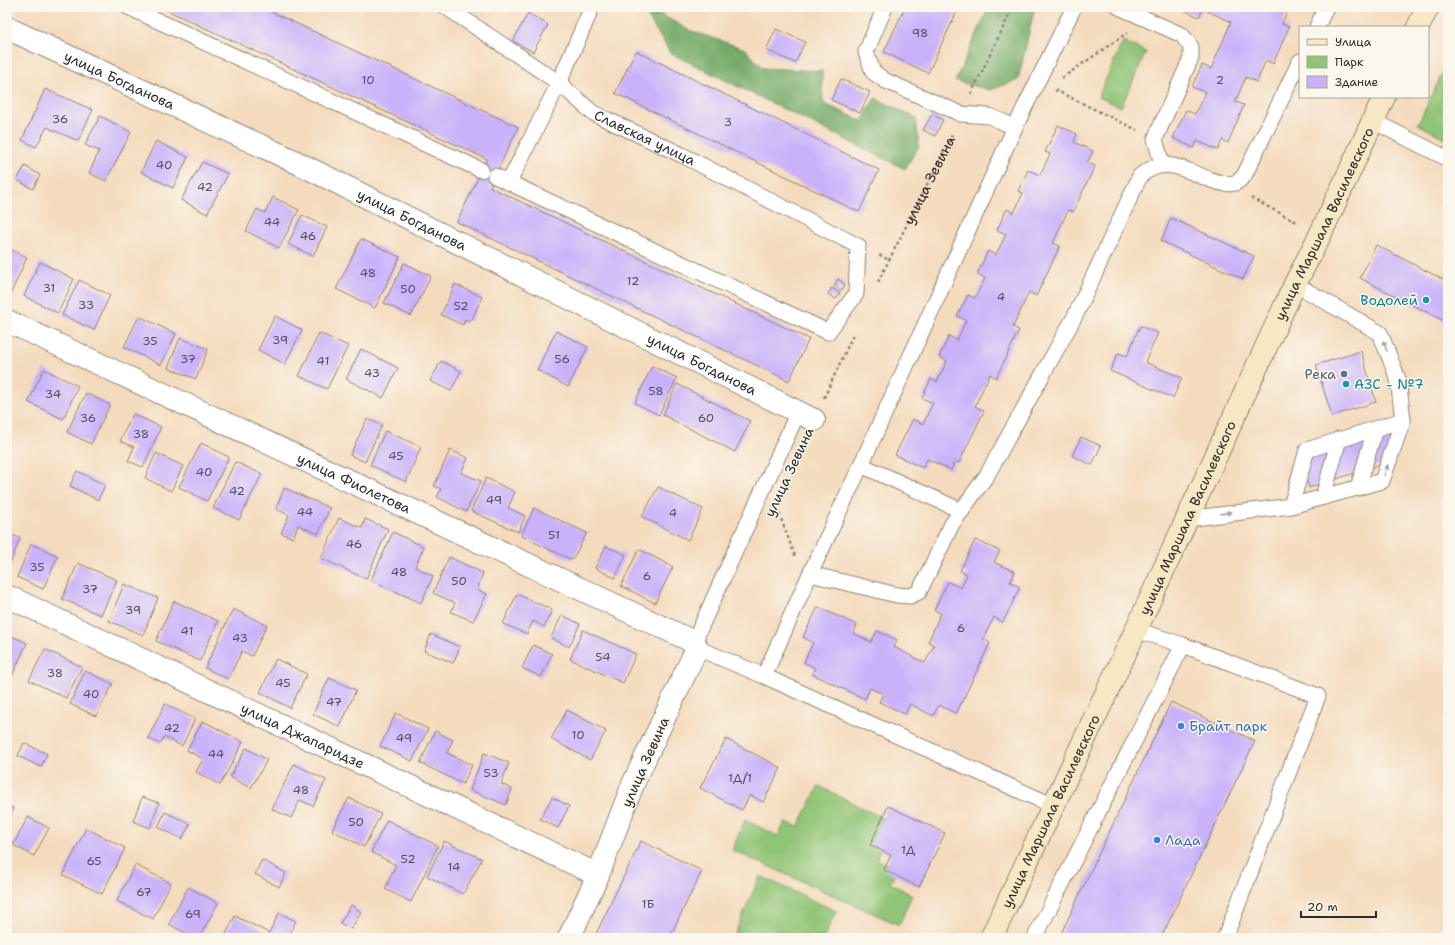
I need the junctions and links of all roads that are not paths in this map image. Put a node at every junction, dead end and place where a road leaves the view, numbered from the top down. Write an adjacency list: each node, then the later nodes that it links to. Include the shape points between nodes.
1 (128, 7): 19 (lane)
2 (446, 7): 13 (lane, Славская улица)
3 (592, 7): 13 (lane)
4 (884, 7): 16 (lane, via 866,52 872,72 886,81 962,114 989,116)
5 (1074, 7): 16 (lane, via 1043,85)
6 (1119, 7): 18 (lane, via 1182,35 1191,47 1191,58 1155,139)
7 (1326, 7): 9 (lane)
8 (1428, 7): 10 (main road)
9 (1317, 26)
10 (1418, 26)
11 (7, 28): 22 (street, улица Богданова, via 296,162)
12 (1299, 63): 18 (lane, via 1244,176 1236,183 1222,184 1175,166)
13 (559, 83): 19 (lane); 19 (lane, Славская улица, via 593,113 682,155 858,246 856,294 828,332)
14 (1384, 98): 15 (main road, улица Маршала Василевского)
15 (1373, 121): 17 (lane); 20 (main road, улица Маршала Василевского)
16 (1015, 128): 26 (lane)
17 (1448, 159)
18 (1162, 164): 30 (lane, via 1148,169 1140,176 1075,316 987,475)
19 (509, 182)
20 (1295, 284): 23 (lane, one-way to 20, via 1398,379 1380,333); 31 (main road, улица Маршала Василевского)
21 (7, 321): 35 (street, улица Фиолетова)
22 (806, 416): 35 (lane)
23 (1402, 420): 24 (lane); 27 (lane, one-way to 23, via 1382,481)
24 (1375, 429): 25 (lane); 27 (lane)
25 (1339, 439): 28 (lane); 29 (lane, via 1307,450)
26 (861, 465): 30 (lane); 32 (lane)
27 (1358, 488): 28 (lane)
28 (1323, 498): 29 (lane)
29 (1290, 506): 31 (lane, one-way to 29)
30 (962, 511): 32 (lane, via 952,524 919,592 910,596)
31 (1187, 519): 34 (main road, улица Маршала Василевского)
32 (807, 578): 37 (lane)
33 (7, 596): 39 (street, улица Джапаридзе)
34 (1136, 630): 36 (lane); 38 (main road, улица Маршала Василевского)
35 (696, 645): 37 (lane); 39 (street, улица Зевина, via 634,784)
36 (1183, 645): 40 (lane); 43 (lane, via 1318,696)
37 (764, 676): 38 (lane)
38 (1054, 806): 42 (main road, улица Маршала Василевского)
39 (598, 876): 41 (street, улица Зевина)
40 (1036, 935)
41 (569, 938)
42 (991, 938)
43 (1225, 938)

